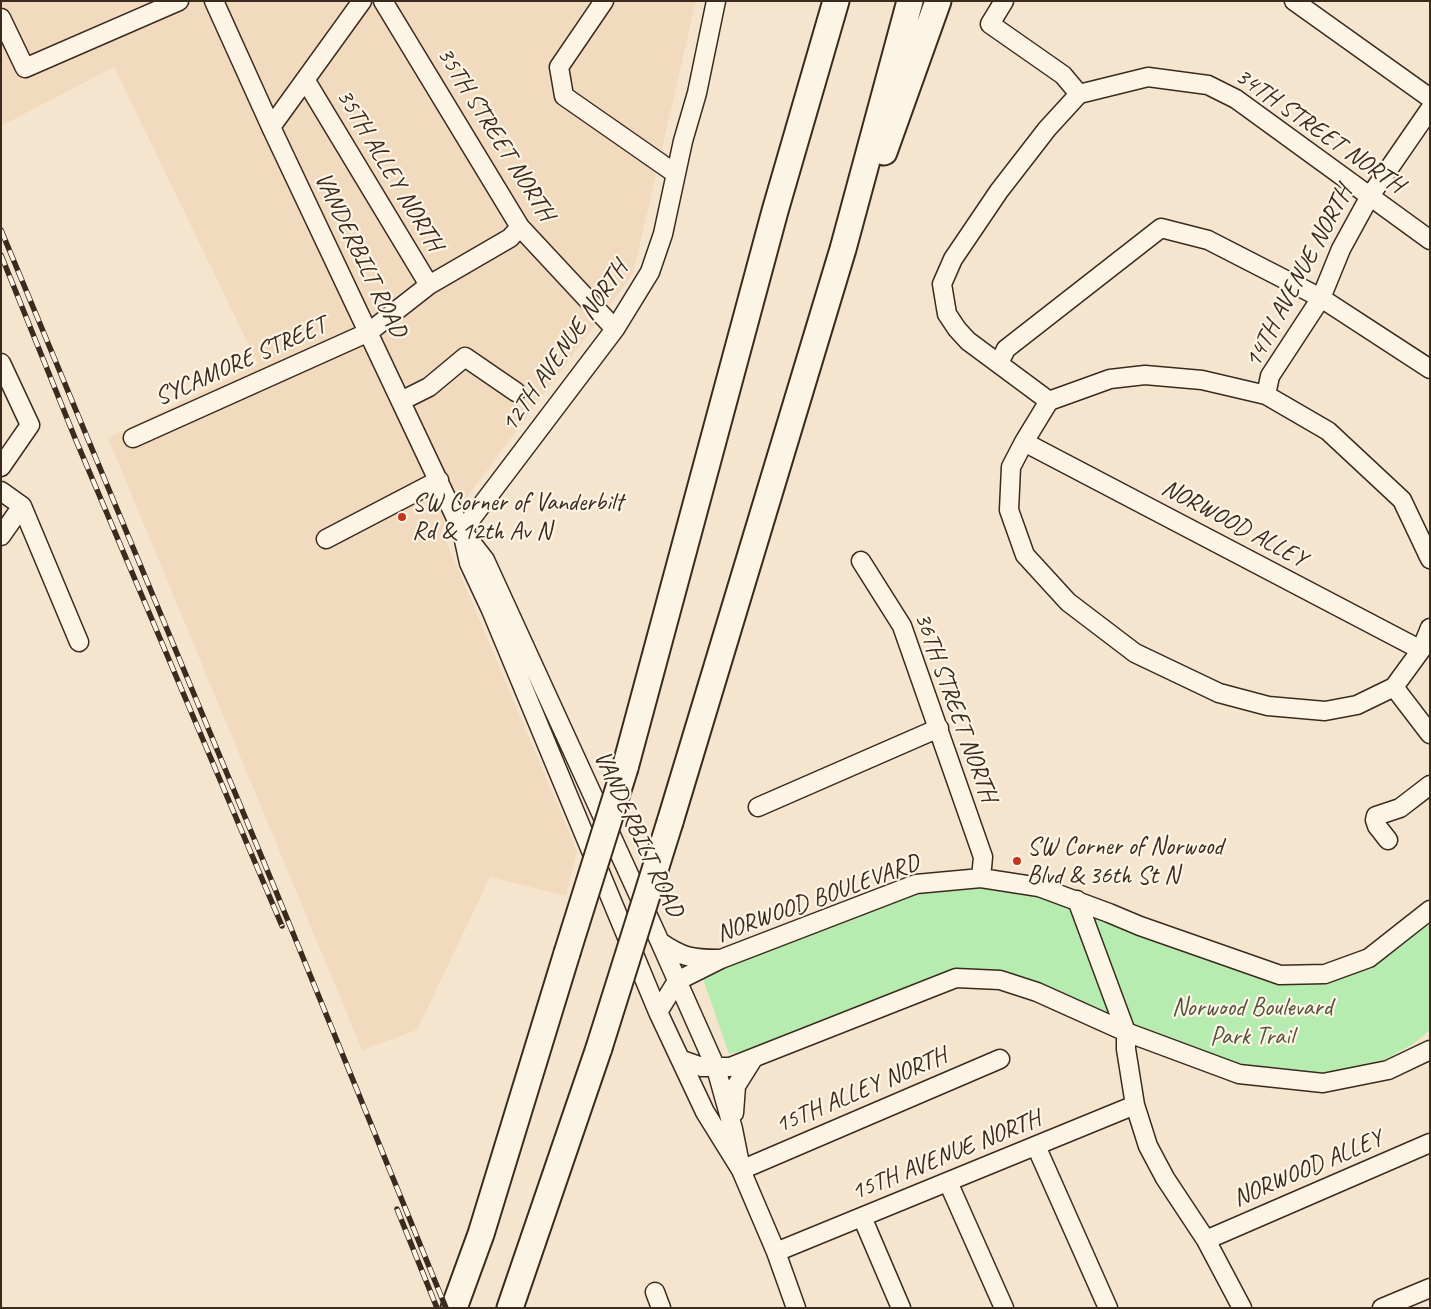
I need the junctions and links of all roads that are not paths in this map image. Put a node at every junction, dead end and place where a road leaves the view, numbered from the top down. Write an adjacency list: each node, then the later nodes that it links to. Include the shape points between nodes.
1 (179, 1): 13 (street, via 25,68)
2 (214, 1): 18 (street, VANDERBILT ROAD)
3 (362, 1): 14 (street)
4 (383, 1): 22 (street, 35TH STREET NORTH)
5 (604, 1): 19 (street, via 559,67 564,96)
6 (716, 1): 19 (street, 12TH AVENUE NORTH)
7 (820, 1): 21 (highway)
8 (836, 1): 21 (highway)
9 (910, 1): 24 (highway)
10 (938, 1): 24 (highway, via 887,146)
11 (1004, 1): 15 (street, via 990,24 1063,75)
12 (1294, 1): 16 (street)
13 (1, 18)
14 (306, 81): 18 (street); 25 (street, 35TH ALLEY NORTH)
15 (1079, 94): 20 (street, 34TH STREET NORTH, via 1148,77 1208,84 1236,100); 30 (street, via 994,198 953,259 942,284 947,314 957,328 968,341)
16 (1430, 98)
17 (1430, 109): 20 (street, 14TH AVENUE NORTH)
18 (271, 128): 28 (street, VANDERBILT ROAD)
19 (676, 174): 27 (street, 12TH AVENUE NORTH, via 663,234 650,272)
20 (1370, 196): 23 (street, 34TH STREET NORTH); 26 (street, 14TH AVENUE NORTH, via 1341,249)
21 (775, 211): 79 (highway, bridge, via 625,768 481,1234)
22 (520, 227): 25 (street, SYCAMORE STREET, via 510,238); 27 (street, 35TH STREET NORTH)
23 (1430, 240)
24 (843, 249): 80 (highway, bridge, via 599,1048)
25 (429, 285): 28 (street, SYCAMORE STREET)
26 (1320, 298): 30 (street, via 1208,240 1161,228 1006,349); 31 (street); 33 (street, 14TH AVENUE NORTH, via 1270,376)
27 (615, 329): 42 (street, 12TH AVENUE NORTH)
28 (369, 332): 34 (street, VANDERBILT ROAD); 36 (street, SYCAMORE STREET)
29 (1, 363): 38 (street, via 30,425)
30 (999, 363): 35 (street)
31 (1430, 370)
32 (516, 392): 34 (street, via 465,357 429,387)
33 (1266, 395): 35 (street, via 1202,380 1145,375 1110,379); 45 (street, via 1328,432 1402,500)
34 (401, 401): 39 (street, VANDERBILT ROAD)
35 (1049, 401): 37 (street)
36 (133, 438)
37 (1024, 442): 49 (street, NORWOOD ALLEY); 50 (street, via 1011,467 1009,510 1025,555 1068,602 1135,653 1219,693 1268,706 1325,711 1358,705)
38 (1, 467)
39 (438, 480): 42 (street, VANDERBILT ROAD); 44 (street)
40 (1, 491): 41 (street)
41 (22, 506): 43 (street); 48 (street)
42 (462, 530): 59 (street, VANDERBILT ROAD, via 485,560); 62 (street, VANDERBILT ROAD, via 469,563)
43 (1, 536)
44 (326, 539)
45 (1430, 559)
46 (861, 561): 51 (street, 36TH STREET NORTH, via 902,626)
47 (1430, 628): 49 (street)
48 (79, 642)
49 (1421, 650): 50 (street)
50 (1394, 687): 52 (street)
51 (939, 728): 54 (street); 56 (street, 36TH STREET NORTH, via 983,857)
52 (1430, 734)
53 (1430, 785): 55 (street, via 1400,808 1376,816 1377,826)
54 (758, 807)
55 (1388, 840)
56 (981, 878): 57 (street, NORWOOD BOULEVARD, via 1039,887); 60 (street, NORWOOD BOULEVARD, via 916,884)
57 (1077, 900): 58 (street, NORWOOD BOULEVARD, via 1140,926 1280,975 1326,974 1369,958); 63 (street)
58 (1430, 910)
59 (660, 942): 60 (street, via 683,956); 61 (street, VANDERBILT ROAD)
60 (721, 959): 61 (street, NORWOOD BOULEVARD)
61 (677, 981): 62 (street); 68 (street, VANDERBILT ROAD)
62 (658, 1012): 67 (street, VANDERBILT ROAD)
63 (1126, 1032): 64 (street, via 1239,1074 1323,1083 1388,1070); 65 (street, via 1037,992 1000,980 956,978); 69 (street)
64 (1430, 1050)
65 (753, 1059): 68 (street); 70 (street, via 736,1086)
66 (1000, 1059): 73 (street, 15TH ALLEY NORTH)
67 (682, 1060): 68 (street); 73 (street, VANDERBILT ROAD, via 706,1112)
68 (716, 1068): 70 (street, VANDERBILT ROAD)
69 (1135, 1105): 72 (street, 15TH AVENUE NORTH); 76 (street, via 1152,1154)
70 (733, 1129): 73 (street, VANDERBILT ROAD)
71 (1430, 1143): 76 (street, NORWOOD ALLEY)
72 (1036, 1146): 74 (street, 15TH AVENUE NORTH); 84 (street)
73 (741, 1170): 77 (street, VANDERBILT ROAD)
74 (948, 1182): 75 (street, 15TH AVENUE NORTH); 83 (street)
75 (862, 1217): 77 (street, 15TH AVENUE NORTH); 82 (street)
76 (1206, 1240): 85 (street)
77 (776, 1252): 81 (street, VANDERBILT ROAD)
78 (1430, 1288): 86 (street)
79 (454, 1308)
80 (510, 1308)
81 (796, 1308)
82 (901, 1308)
83 (1004, 1308)
84 (1108, 1308)
85 (1242, 1308)
86 (1382, 1308)

